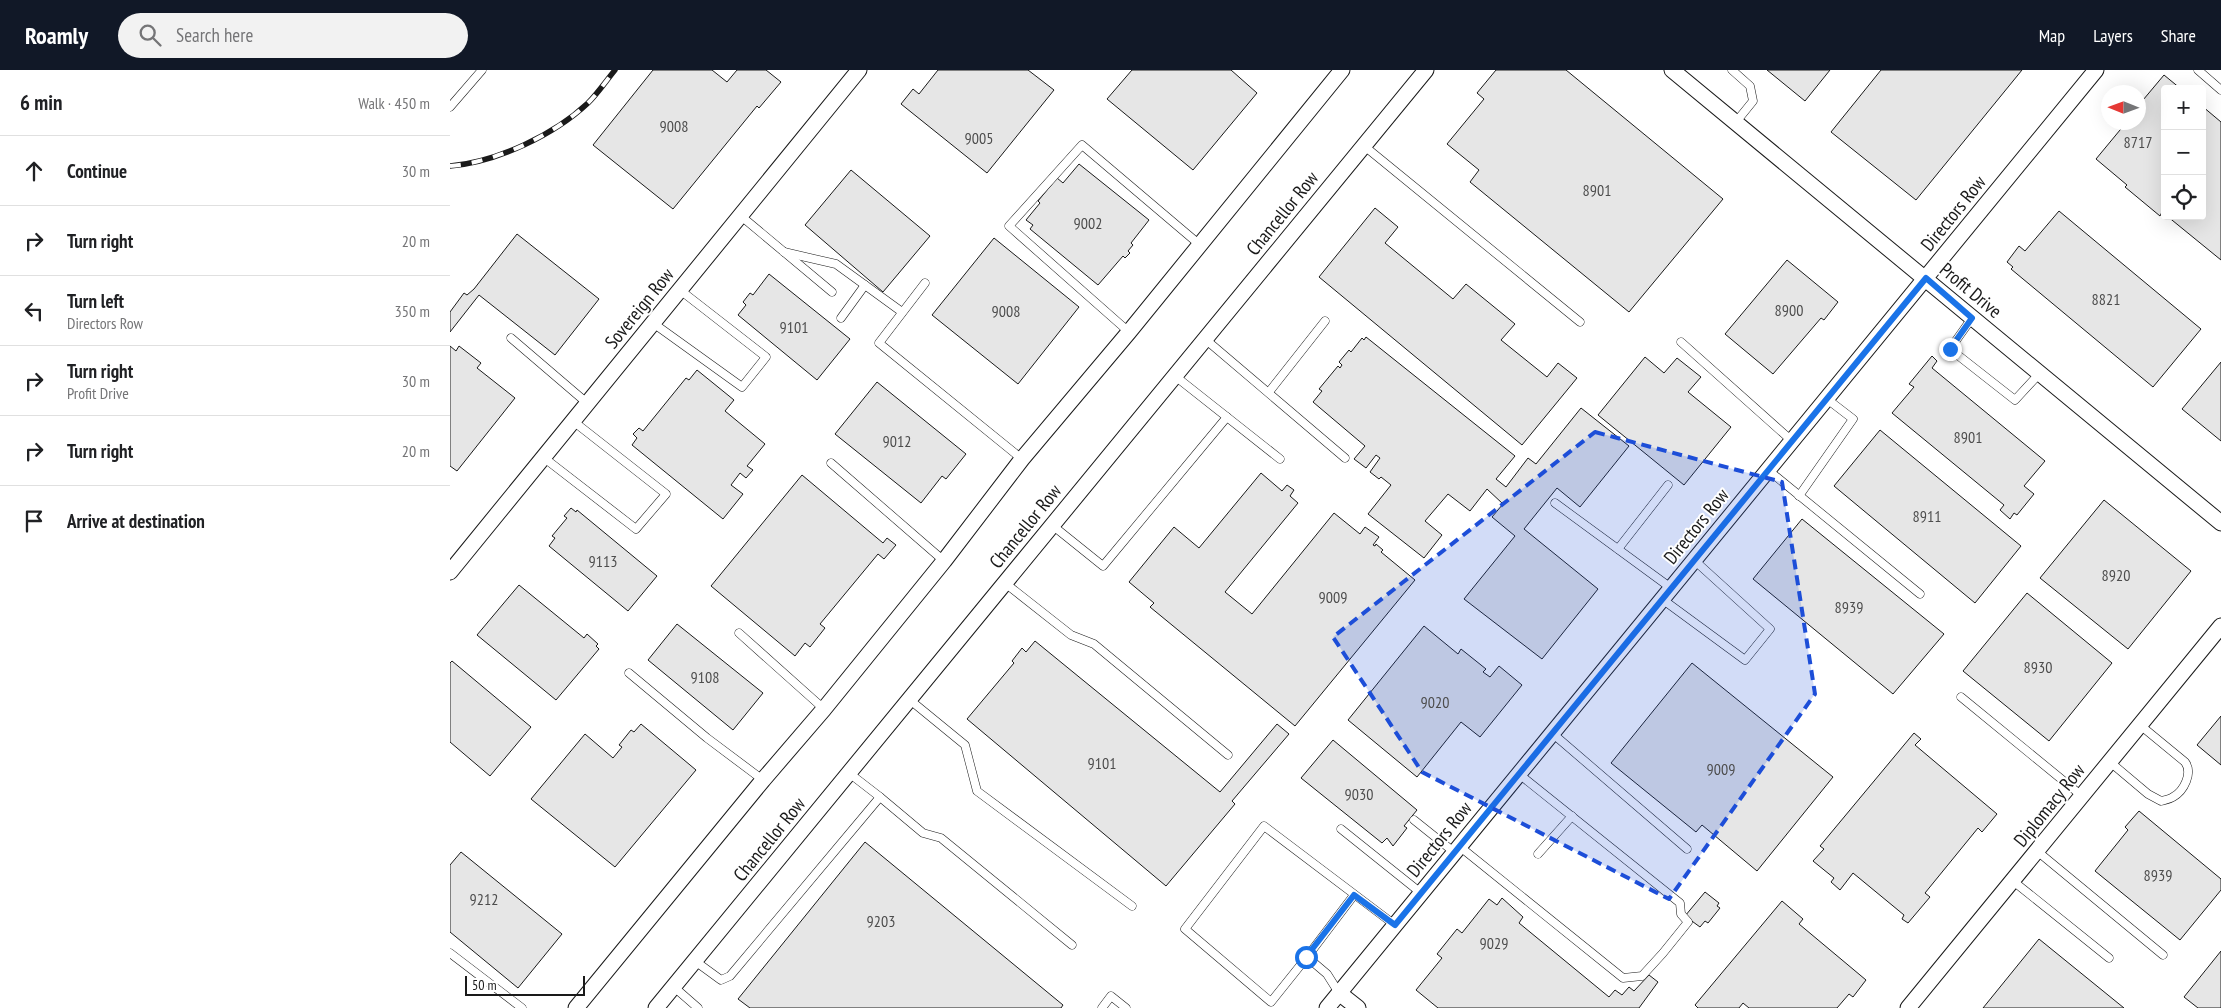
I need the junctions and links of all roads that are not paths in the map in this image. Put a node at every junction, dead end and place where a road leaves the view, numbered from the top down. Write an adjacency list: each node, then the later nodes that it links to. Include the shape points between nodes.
1 (482, 70): 10 (lane)
2 (860, 70): 13 (street, Sovereign Row)
3 (1342, 70): 14 (street)
4 (1426, 70): 12 (street, Chancellor Row)
5 (1672, 70): 11 (street, Profit Drive)
6 (1732, 70): 11 (lane, via 1750,86 1753,101)
7 (2198, 70): 9 (lane)
8 (2093, 71): 16 (street, Directors Row)
9 (2221, 90)
10 (450, 108)
11 (1736, 122): 16 (street, Profit Drive)
12 (1363, 145): 25 (lane); 29 (street, Chancellor Row)
13 (741, 216): 15 (lane); 19 (street, Sovereign Row)
14 (1200, 245): 27 (street); 27 (lane, via 1082,145 1009,226)
15 (784, 252): 18 (lane, via 836,264); 20 (lane)
16 (1926, 278): 23 (street, Profit Drive); 34 (street, Directors Row)
17 (925, 283): 21 (lane)
18 (866, 285): 21 (lane); 22 (lane)
19 (680, 290): 26 (street, Sovereign Row); 26 (lane, via 766,357 742,387)
20 (832, 292)
21 (902, 312): 40 (lane, via 879,343)
22 (841, 318)
23 (1972, 318): 31 (street, Profit Drive); 31 (lane, via 1950,349 2015,400)
24 (1325, 321): 33 (lane)
25 (1580, 322)
26 (654, 323): 35 (street, Sovereign Row)
27 (1129, 332): 40 (street)
28 (511, 338): 35 (lane)
29 (1205, 339): 32 (street, Chancellor Row); 33 (lane)
30 (1681, 342): 38 (lane)
31 (2040, 372): 48 (street, Profit Drive)
32 (1175, 376): 36 (lane); 49 (street, Chancellor Row)
33 (1269, 392): 41 (lane)
34 (1827, 398): 38 (street, Directors Row); 46 (lane, via 1854,419)
35 (587, 404): 37 (street, Sovereign Row)
36 (1227, 417): 42 (lane); 49 (lane, via 1103,566)
37 (573, 421): 39 (street, Sovereign Row); 39 (lane, via 666,494 636,528)
38 (1792, 441): 44 (street, Directors Row)
39 (543, 457): 53 (street, Sovereign Row)
40 (1022, 458): 52 (street)
41 (1345, 458)
42 (1280, 459)
43 (831, 463): 52 (lane)
44 (1768, 470): 46 (lane); 51 (street, Directors Row)
45 (1668, 485): 50 (lane)
46 (1799, 496): 56 (lane)
47 (1555, 503): 50 (lane)
48 (2221, 523)
49 (1052, 525): 54 (street, Chancellor Row)
50 (1618, 550): 55 (lane)
51 (1694, 560): 55 (street, Directors Row); 55 (lane, via 1770,629 1744,660)
52 (944, 561): 62 (street)
53 (450, 572)
54 (1005, 583): 61 (street, Chancellor Row); 65 (lane, via 1071,635 1094,644)
55 (1666, 594): 64 (street, Directors Row)
56 (1920, 594)
57 (2221, 626): 63 (street, Diplomacy Row)
58 (740, 633): 62 (lane)
59 (630, 673): 69 (lane)
60 (1960, 696): 70 (lane)
61 (910, 700): 67 (street, Chancellor Row); 82 (lane, via 965,745 977,791)
62 (824, 709): 69 (street)
63 (2140, 725): 66 (street, Diplomacy Row); 66 (lane, via 2189,768 2189,776 2174,797 2161,801 2148,794)
64 (1552, 733): 68 (street, Directors Row); 76 (lane)
65 (1228, 755)
66 (2110, 762): 70 (street, Diplomacy Row)
67 (849, 773): 71 (lane); 89 (street, Chancellor Row)
68 (1519, 774): 72 (lane); 75 (street, Directors Row)
69 (763, 780): 94 (street)
70 (2082, 796): 77 (street, Diplomacy Row)
71 (880, 797): 84 (lane, via 923,833 941,838); 89 (lane, via 730,976 721,980)
72 (1572, 816): 75 (lane, via 1680,902 1681,914 1688,922 1642,976 1623,978); 78 (lane)
73 (1414, 820): 75 (lane)
74 (1341, 829): 80 (lane)
75 (1457, 849): 80 (street, Directors Row)
76 (1687, 849)
77 (2037, 851): 79 (street, Diplomacy Row); 86 (lane)
78 (1538, 854)
79 (2013, 881): 88 (lane); 101 (street, Diplomacy Row)
80 (1421, 893): 83 (street, Directors Row)
81 (1354, 895): 83 (lane); 87 (lane); 92 (lane, via 1264,826 1186,928)
82 (1132, 906)
83 (1395, 925): 91 (street, Directors Row)
84 (1072, 945)
85 (450, 952): 93 (lane)
86 (2163, 955)
87 (1306, 957): 91 (lane, via 1327,974); 92 (lane)
88 (2110, 958)
89 (695, 961): 90 (street, Chancellor Row)
90 (674, 987): 95 (street, Chancellor Row); 96 (lane)
91 (1339, 993): 99 (street, Directors Row); 100 (street)
92 (1269, 1005)
93 (522, 1008)
94 (576, 1008)
95 (656, 1008)
96 (698, 1008)
97 (1102, 1008): 98 (lane, via 1111,996)
98 (1126, 1008)
99 (1327, 1008)
100 (1358, 1008)
101 (1908, 1008)

